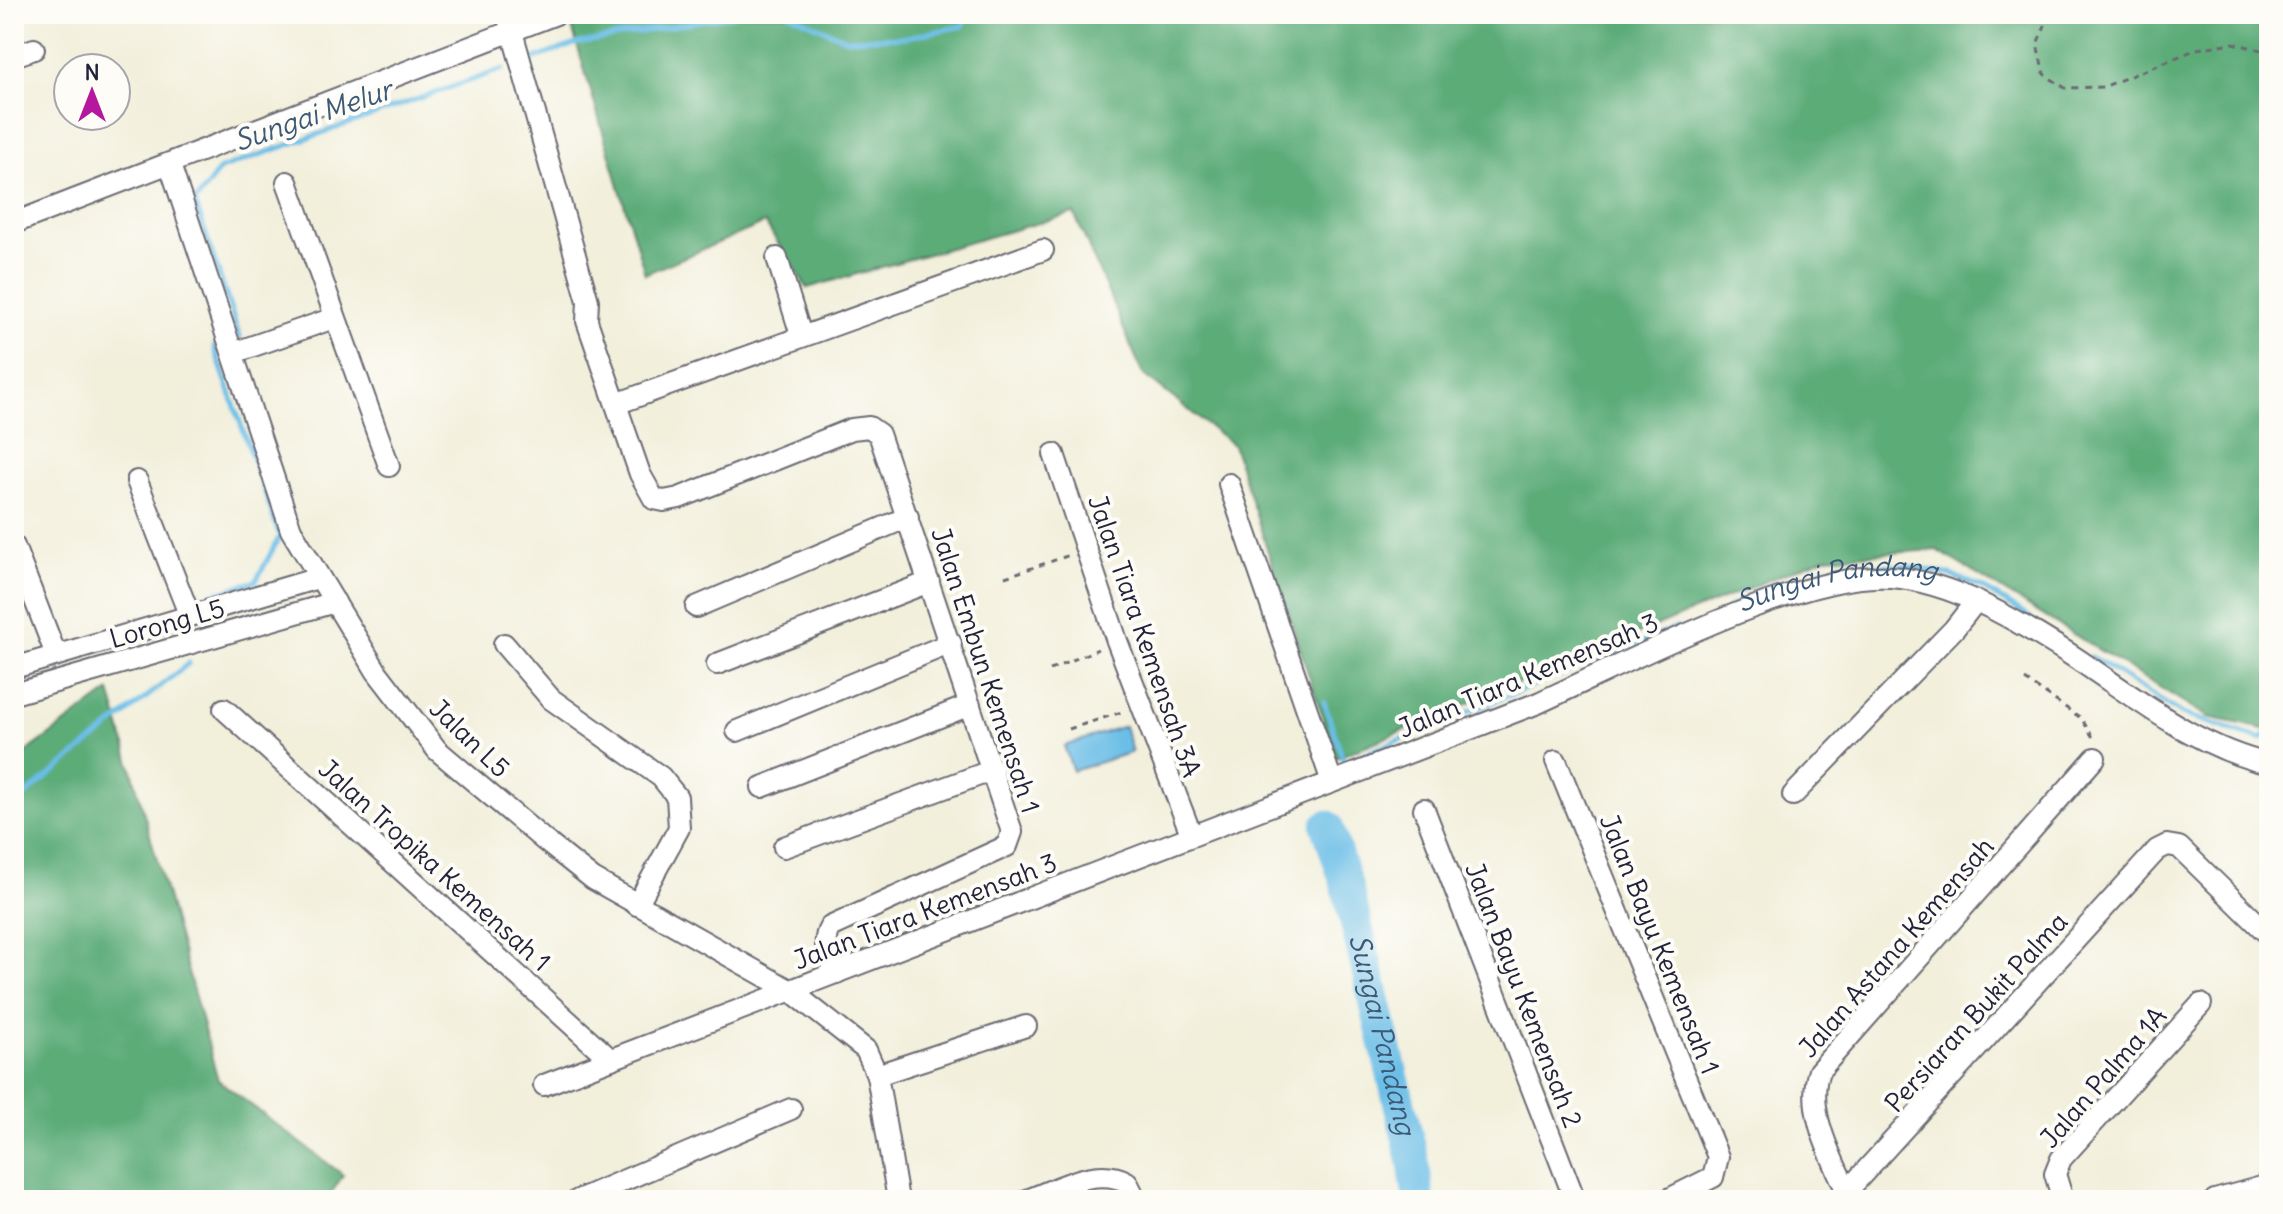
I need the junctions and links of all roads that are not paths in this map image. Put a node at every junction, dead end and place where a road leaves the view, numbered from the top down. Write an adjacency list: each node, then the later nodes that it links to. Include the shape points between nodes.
1 (556, 14): 2 (street)
2 (505, 29): 5 (street); 13 (street, via 588,301 587,321)
3 (34, 49): 4 (street)
4 (14, 56)
5 (170, 165): 7 (street); 12 (street, Jalan L5)
6 (287, 182): 10 (street)
7 (14, 223)
8 (1043, 250): 11 (street)
9 (777, 258): 11 (street)
10 (334, 318): 12 (street); 15 (street)
11 (801, 335): 13 (street)
12 (233, 353): 20 (street, Jalan L5, via 291,530)
13 (616, 404): 18 (street, Jalan Embun Kemensah 1, via 654,499 664,501 869,427 879,434)
14 (1054, 454): 43 (street, Jalan Tiara Kemensah 3A, via 1117,641)
15 (389, 466)
16 (137, 481): 25 (street, Lorong L5)
17 (1229, 484): 39 (street)
18 (908, 517): 21 (street, Jalan Embun Kemensah 1); 24 (street)
19 (14, 546): 28 (street)
20 (318, 578): 23 (street, Jalan L5); 25 (street, Lorong L5)
21 (929, 582): 26 (street, Jalan Embun Kemensah 1); 29 (street)
22 (1976, 601): 37 (street, Jalan Tiara Kemensah 3, via 2066,652 2175,725 2210,744); 39 (street, Jalan Tiara Kemensah 3, via 1889,576 1840,581 1793,594 1538,703); 41 (street)
23 (335, 602): 31 (street, Lorong L5); 45 (street, Jalan L5, via 377,672 437,750 569,860)
24 (696, 607)
25 (189, 614): 28 (street, Lorong L5)
26 (951, 643): 32 (street, Jalan Embun Kemensah 1); 34 (street)
27 (504, 644): 45 (street, via 551,699 661,777 677,797 679,828)
28 (56, 655): 30 (street, Lorong L5)
29 (717, 664)
30 (14, 668)
31 (14, 694)
32 (970, 705): 38 (street, Jalan Embun Kemensah 1); 40 (street)
33 (224, 709): 51 (street, Jalan Tropika Kemensah 1)
34 (737, 731)
35 (2095, 758): 57 (street, Jalan Astana Kemensah, via 1819,1071 1815,1100)
36 (1556, 761): 63 (street, Jalan Bayu Kemensah 1, via 1715,1146 1718,1168 1713,1177)
37 (2269, 764)
38 (993, 770): 44 (street); 47 (street, Jalan Embun Kemensah 1, via 1012,832 1007,846 830,927 825,946)
39 (1332, 782): 43 (street, Jalan Tiara Kemensah 3)
40 (762, 787)
41 (1793, 795)
42 (1424, 809): 62 (street, Jalan Bayu Kemensah 2)
43 (1191, 834): 47 (street, Jalan Tiara Kemensah 3)
44 (784, 847)
45 (637, 905): 48 (street, Jalan L5)
46 (2269, 935): 57 (street, Persiaran Bukit Palma, via 2179,847 2167,845 2143,865)
47 (837, 973): 48 (street, Jalan Tiara Kemensah 3)
48 (791, 991): 51 (street, Jalan Tiara Kemensah 3); 52 (street, Jalan L5, via 866,1050)
49 (2201, 1004): 56 (street, Jalan Palma 1A, via 2061,1159 2055,1174)
50 (1026, 1026): 52 (street)
51 (610, 1059): 53 (street, Jalan Tiara Kemensah 3)
52 (877, 1075): 59 (street, Jalan L5)
53 (544, 1085)
54 (791, 1109): 58 (street)
55 (2269, 1185): 64 (street)
56 (2061, 1194)
57 (1843, 1197)
58 (578, 1200)
59 (898, 1200)
60 (1027, 1200): 61 (street, via 1107,1175 1127,1182)
61 (1136, 1200)
62 (1575, 1200)
63 (1667, 1200)
64 (2215, 1200)

